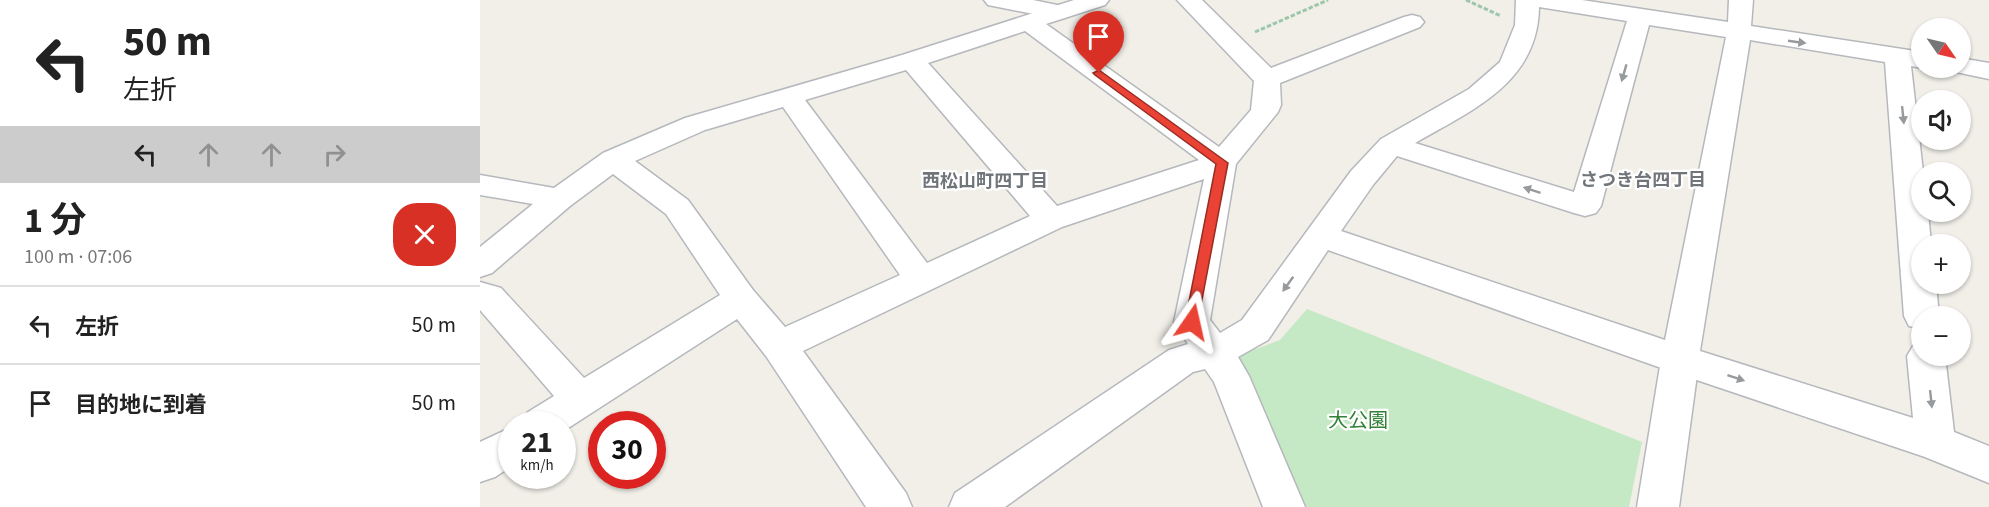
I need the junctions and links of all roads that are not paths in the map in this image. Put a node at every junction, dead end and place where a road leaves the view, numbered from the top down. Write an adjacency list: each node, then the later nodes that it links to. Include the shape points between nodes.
1 (996, 0): 6 (street)
2 (1097, 0): 6 (street)
3 (1189, 0): 16 (street)
4 (1537, 0): 8 (street)
5 (1741, 0): 11 (street)
6 (1059, 12): 9 (street)
7 (1528, 13): 18 (street, via 1511,65 1495,81 1478,95)
8 (1640, 16): 11 (street); 18 (street, one-way to 18, via 1585,206)
9 (1028, 22): 13 (street); 20 (street)
10 (1412, 22): 16 (street)
11 (1739, 33): 12 (street, one-way to 12); 32 (street)
12 (1909, 58): 29 (street, one-way to 29)
13 (911, 60): 17 (street); 23 (street)
14 (1971, 68): 15 (street)
15 (1989, 71)
16 (1267, 79): 20 (street, via 1264,112)
17 (789, 96): 19 (street, via 695,124); 26 (street)
18 (1391, 145): 24 (street, via 1362,178)
19 (613, 160): 22 (street); 28 (street, via 677,207)
20 (1222, 163): 23 (street); 31 (street, via 1192,322)
21 (480, 185): 22 (street)
22 (559, 199): 25 (street)
23 (1051, 219): 26 (street)
24 (1322, 236): 31 (street, one-way to 31, via 1255,330); 32 (street)
25 (480, 265)
26 (921, 280): 30 (street)
27 (480, 295): 34 (street, via 489,297)
28 (741, 299): 30 (street); 34 (street)
29 (1922, 306)
30 (779, 346): 40 (street)
31 (1216, 352): 41 (street, via 1182,360); 42 (street, via 1230,376)
32 (1680, 360): 36 (street, one-way to 36); 43 (street)
33 (1927, 366): 36 (street, one-way to 36)
34 (580, 400): 35 (street)
35 (563, 411)
36 (1935, 443): 39 (street)
37 (498, 453): 38 (street)
38 (480, 464)
39 (1989, 465)
40 (891, 507)
41 (970, 507)
42 (1284, 507)
43 (1658, 507)

